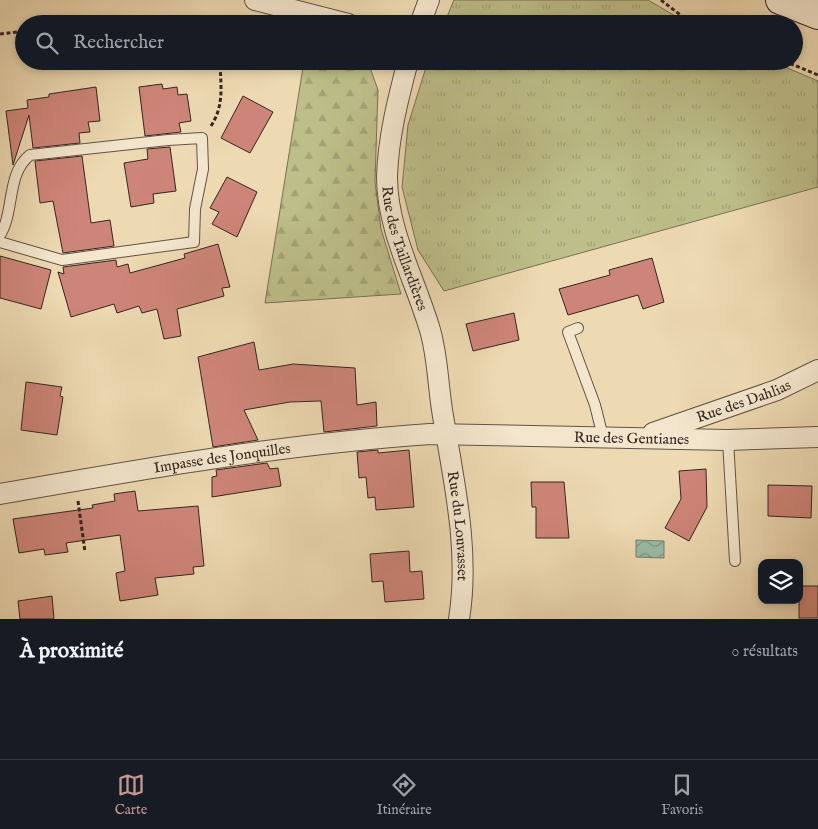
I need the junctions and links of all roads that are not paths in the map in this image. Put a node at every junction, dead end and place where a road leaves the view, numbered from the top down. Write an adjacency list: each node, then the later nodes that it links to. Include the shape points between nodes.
1 (255, 0): 4 (street)
2 (429, 0): 5 (street)
3 (780, 0): 6 (street)
4 (313, 15)
5 (423, 15)
6 (818, 15)
7 (406, 70): 12 (street, Rue des Taillardières, via 390,142 389,203 393,225 430,332)
8 (0, 235): 9 (lane, via 17,172 22,161 30,155 202,138 203,169 195,209 194,242 62,260)
9 (0, 242)
10 (578, 328): 13 (lane, via 568,332 595,405)
11 (818, 370): 15 (street, Rue des Dahlias, via 777,390)
12 (446, 434): 13 (street, Rue des Gentianes); 17 (street, Impasse des Jonquilles, via 393,437 204,460); 19 (street, Rue du Louvasset, via 463,548 463,597)
13 (603, 437): 15 (street, Rue des Gentianes)
14 (818, 437): 16 (street, Rue des Gentianes)
15 (639, 438): 16 (street, Rue des Gentianes)
16 (728, 440): 18 (lane)
17 (0, 494)
18 (735, 561)
19 (459, 619)

